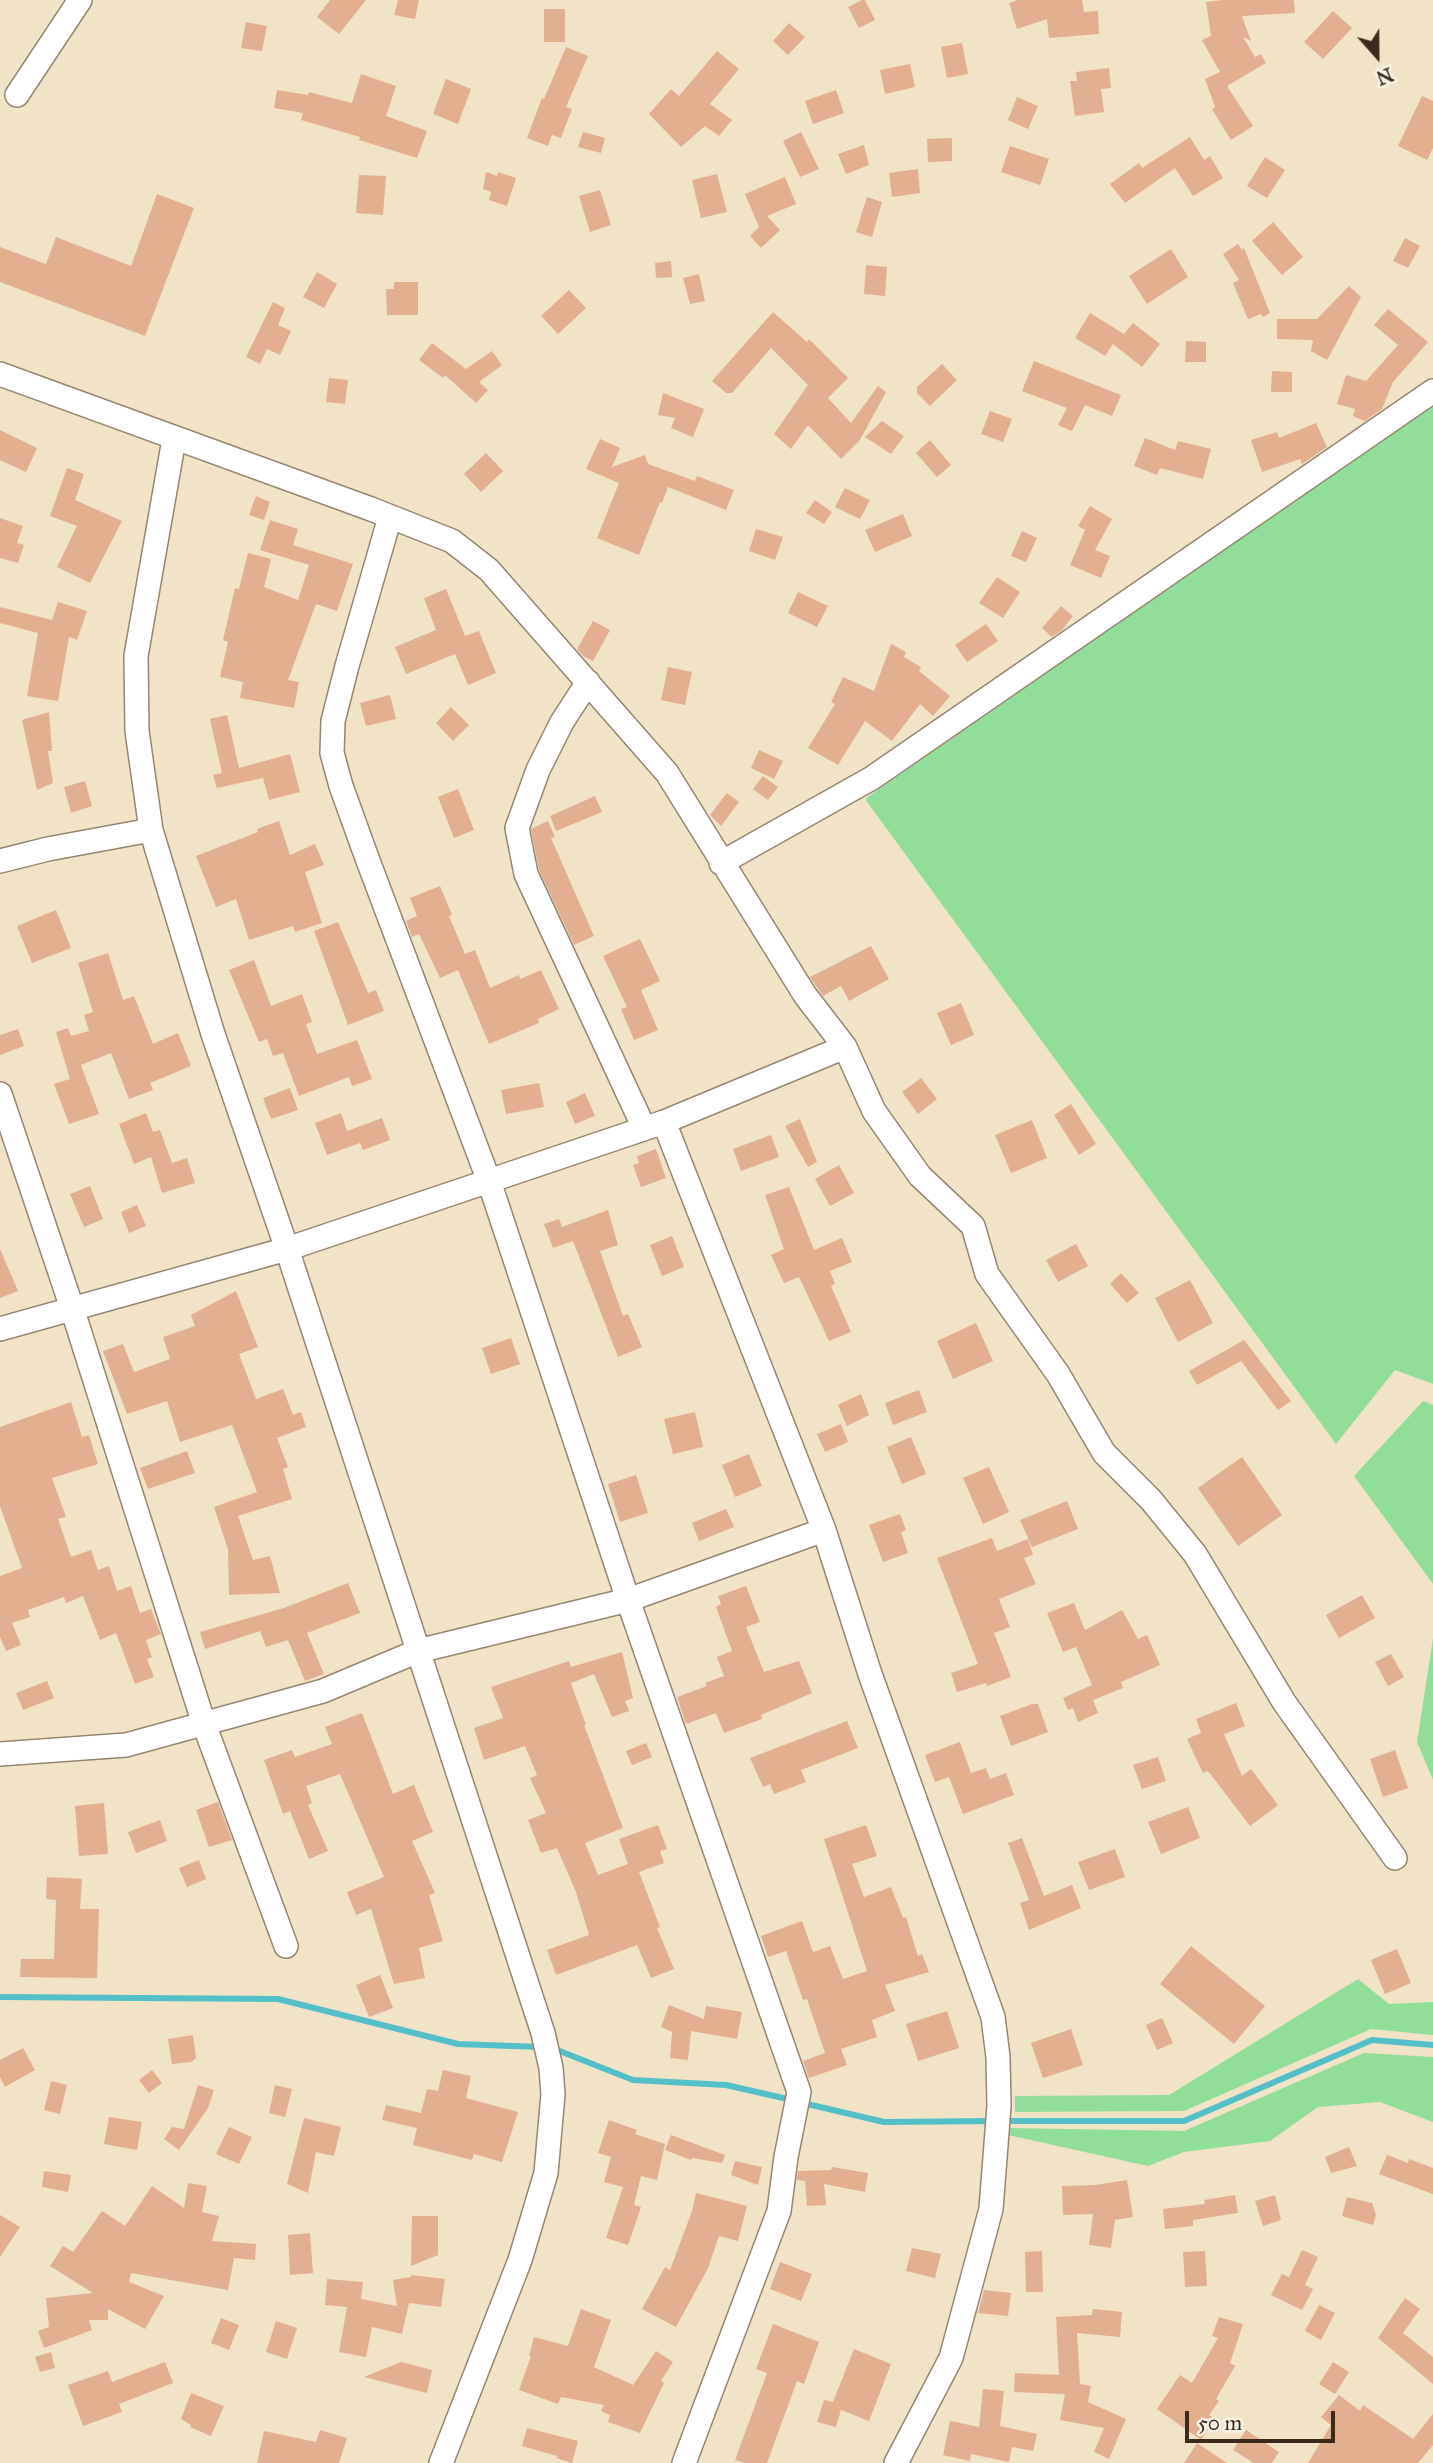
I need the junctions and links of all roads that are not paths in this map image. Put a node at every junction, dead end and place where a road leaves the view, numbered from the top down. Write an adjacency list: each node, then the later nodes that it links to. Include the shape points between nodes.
1 (80, 0): 2 (street)
2 (17, 95)
3 (0, 374): 5 (street)
4 (1433, 391): 9 (street)
5 (174, 439): 6 (street); 10 (street, via 136,656 137,731)
6 (390, 517): 7 (street, via 452,541 489,570); 16 (street, via 346,666 333,721 332,753)
7 (588, 682): 12 (street, via 667,773); 15 (street, via 538,770 517,828 526,874)
8 (909, 767): 9 (street)
9 (872, 778): 12 (street)
10 (151, 830): 11 (street); 17 (street, via 213,1034)
11 (0, 861)
12 (721, 863): 13 (street, via 804,995)
13 (845, 1047): 15 (street); 25 (street, via 874,1111 920,1176 973,1226 987,1275 1058,1374 1104,1453 1195,1554 1284,1702)
14 (0, 1094): 18 (street)
15 (654, 1125): 16 (street); 20 (street)
16 (489, 1181): 17 (street); 21 (street)
17 (287, 1249): 18 (street); 22 (street)
18 (72, 1308): 19 (street); 23 (street)
19 (0, 1329)
20 (824, 1530): 21 (street); 29 (street, via 870,1674 985,1989 996,2043 999,2106 991,2209 951,2357)
21 (628, 1600): 22 (street); 28 (street, via 799,2092 779,2211)
22 (418, 1651): 23 (street, via 323,1691); 27 (street, via 543,2033 553,2094 546,2173 520,2260)
23 (204, 1724): 24 (street, via 127,1745); 26 (street)
24 (0, 1754)
25 (1395, 1858)
26 (286, 1946)
27 (441, 2463)
28 (684, 2463)
29 (896, 2463)

